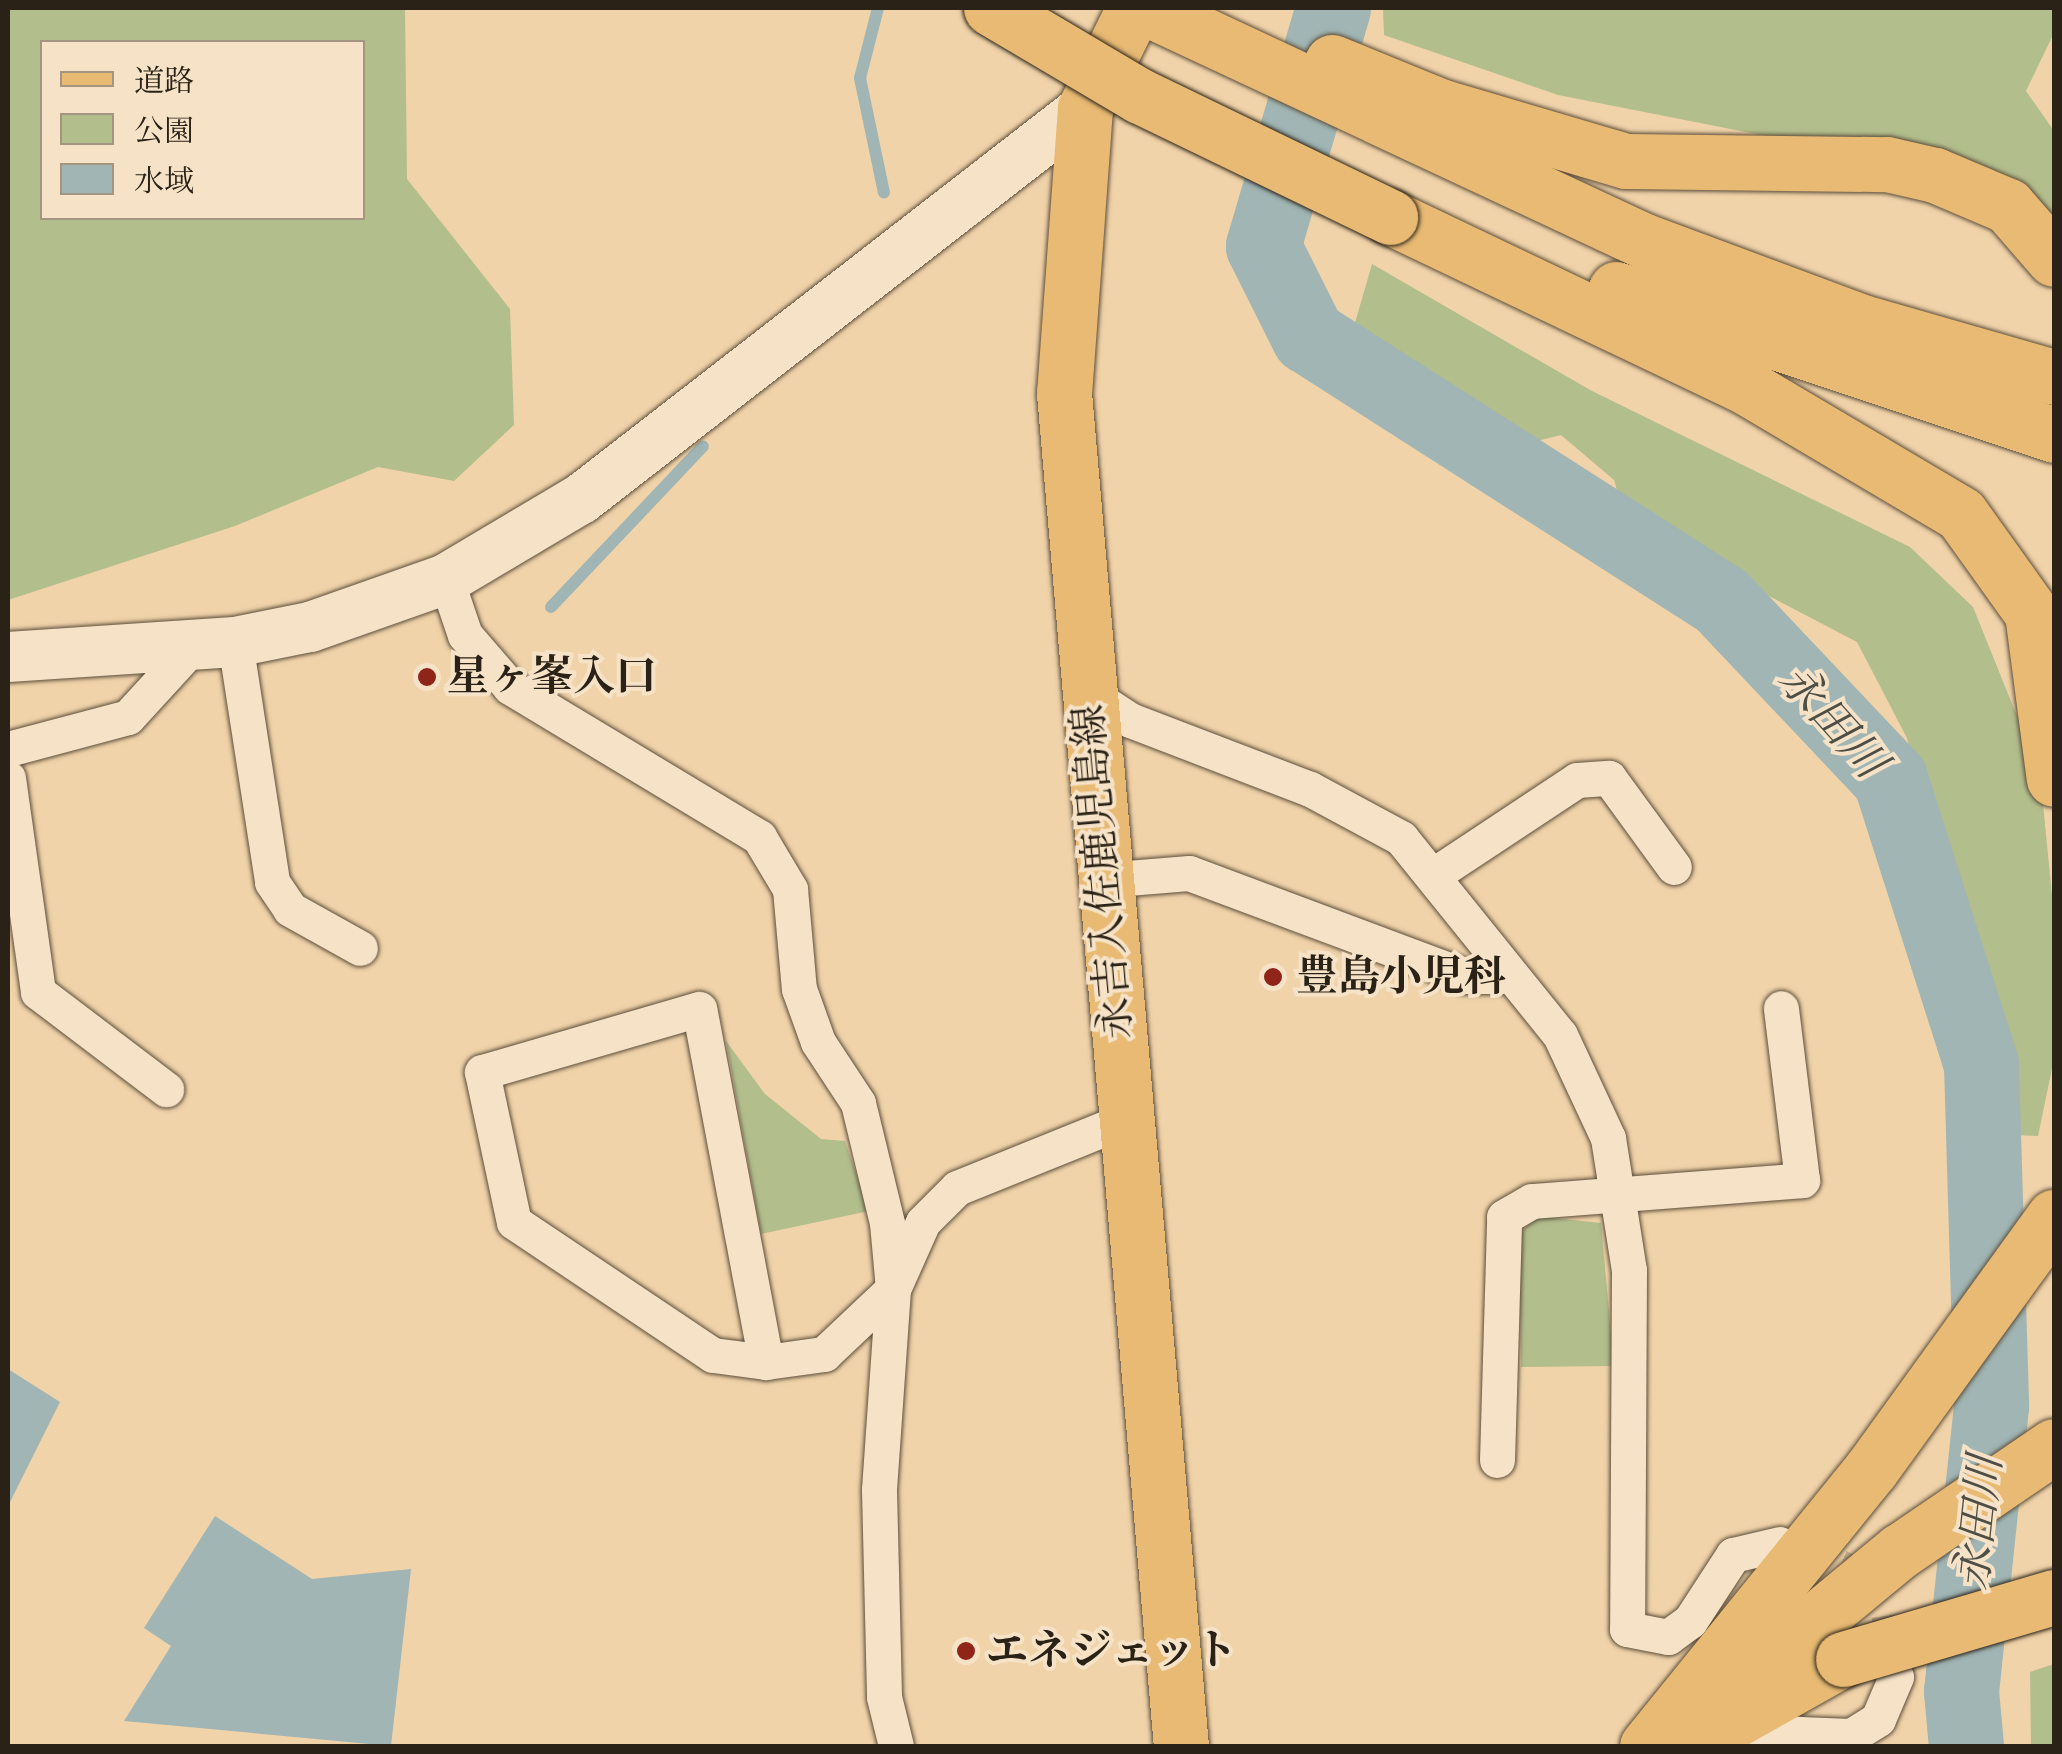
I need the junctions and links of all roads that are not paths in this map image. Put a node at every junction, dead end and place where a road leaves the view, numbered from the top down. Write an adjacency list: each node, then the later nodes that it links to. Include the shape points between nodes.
1 (991, 8): 8 (main road, bridge, via 1140,96)
2 (1018, 8): 8 (main road)
3 (1134, 8): 6 (main road, 永吉入佐鹿児島線)
4 (1146, 8): 7 (main road)
5 (1211, 8): 7 (main road)
6 (1086, 108): 12 (street, via 581,499); 15 (main road, 永吉入佐鹿児島線, via 1064,393)
7 (1431, 125): 9 (main road, via 1626,161 1888,164 1935,175 2008,206); 10 (main road, via 1807,302)
8 (1396, 206): 11 (main road, via 1609,287); 18 (main road, via 1748,388 1961,514 2032,614)
9 (2054, 258)
10 (2054, 377)
11 (2054, 435)
12 (446, 579): 13 (street, via 310,628); 29 (street, via 465,635 510,688 759,837 790,889 800,989 818,1042 858,1103)
13 (215, 643): 14 (street); 16 (street, via 128,717); 22 (street, via 272,882 290,909)
14 (8, 658)
15 (1087, 692): 20 (street, via 1130,720 1310,788 1401,838); 21 (main road, 永吉入佐鹿児島線)
16 (8, 749)
17 (8, 778): 25 (street, via 38,992)
18 (2054, 779)
19 (1674, 867): 20 (street, via 1609,778 1576,780)
20 (1436, 874): 23 (street)
21 (1102, 880): 23 (street, via 1189,873 1464,976); 26 (main road, 永吉入佐鹿児島線)
22 (360, 948)
23 (1511, 976): 27 (street, via 1560,1035 1608,1138)
24 (1781, 1008): 27 (street, via 1802,1180)
25 (166, 1089)
26 (1125, 1120): 29 (street, via 957,1188 923,1222); 37 (main road, 永吉入佐鹿児島線)
27 (1617, 1194): 32 (street, via 1532,1201 1504,1218); 33 (street, via 1629,1270 1627,1629 1668,1637 1690,1621 1733,1556)
28 (2054, 1218): 38 (main road, via 1872,1468)
29 (893, 1289): 30 (street, via 824,1354); 36 (street, via 879,1490 884,1697)
30 (766, 1362): 30 (street, via 713,1355 514,1222 482,1072 699,1009)
31 (2051, 1449): 39 (main road, via 1900,1552)
32 (1497, 1460)
33 (1780, 1544)
34 (2054, 1597): 40 (main road, bridge, via 1843,1659)
35 (1896, 1677): 41 (street, via 1878,1719 1851,1736 1799,1734)
36 (896, 1746)
37 (1181, 1746)
38 (1647, 1746)
39 (1664, 1746)
40 (1688, 1746)
41 (1755, 1746)

